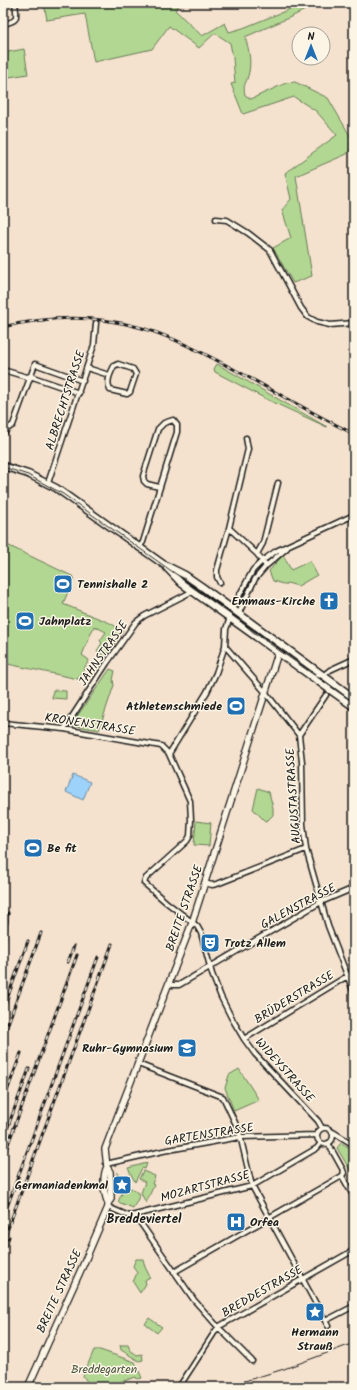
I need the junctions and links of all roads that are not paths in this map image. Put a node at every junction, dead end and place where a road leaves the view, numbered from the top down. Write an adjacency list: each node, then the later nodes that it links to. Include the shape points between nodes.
1 (15, 3): 2 (street, via 16,20)
2 (3, 24)
3 (216, 219): 5 (street, via 228,220 270,250 308,317 330,325)
4 (96, 323): 6 (street, ALBRECHTSTRASSE, via 94,345)
5 (354, 324)
6 (87, 368): 8 (street); 10 (street, ALBRECHTSTRASSE)
7 (3, 370): 9 (street)
8 (109, 375): 8 (street, via 110,390 122,394 130,392 136,374 133,369 118,364)
9 (30, 376): 10 (street, via 35,364); 11 (street); 12 (street, via 13,425)
10 (83, 381): 11 (street, ALBRECHTSTRASSE)
11 (79, 393): 15 (street, ALBRECHTSTRASSE)
12 (3, 434)
13 (246, 438): 19 (street, via 248,449)
14 (3, 466): 15 (main road)
15 (48, 483): 21 (main road)
16 (278, 483): 22 (street, via 263,544)
17 (159, 487): 17 (street, via 177,432 177,425 173,420 164,423 158,429 143,476 147,484); 21 (street)
18 (354, 515): 20 (street)
19 (229, 528): 22 (street); 26 (street, via 218,570)
20 (292, 544): 23 (street); 25 (street)
21 (140, 548): 24 (main road)
22 (257, 554): 23 (street)
23 (262, 560): 25 (street); 29 (street, via 252,570)
24 (163, 564): 27 (main road); 28 (main road, via 181,583)
25 (266, 566): 30 (street, via 253,582)
26 (220, 583)
27 (202, 586): 28 (main road); 29 (main road)
28 (193, 591): 31 (main road); 43 (street, JAHNSTRASSE, via 136,622)
29 (231, 608): 30 (main road); 31 (main road)
30 (239, 613): 31 (main road); 32 (main road)
31 (230, 618): 33 (street); 34 (main road)
32 (275, 640): 34 (main road); 36 (main road)
33 (225, 646): 38 (street, AUGUSTASTRASSE); 45 (street, via 207,692)
34 (278, 653): 37 (main road); 38 (street, BREITE STRASSE)
35 (354, 659): 36 (street)
36 (324, 675): 37 (street); 40 (main road)
37 (313, 676): 41 (main road)
38 (266, 693): 44 (street, AUGUSTASTRASSE); 47 (street, BREITE STRASSE)
39 (326, 695): 44 (street)
40 (354, 698)
41 (354, 706)
42 (3, 723): 43 (street, KRONENSTRASSE)
43 (64, 729): 45 (street, KRONENSTRASSE, via 161,746)
44 (299, 735): 46 (street, AUGUSTASTRASSE)
45 (169, 754): 50 (street, WIDEYSTRASSE, via 190,801 190,836 144,880 144,883)
46 (306, 849): 47 (street, via 217,884); 49 (street, AUGUSTASTRASSE)
47 (205, 883): 50 (street, BREITE STRASSE)
48 (354, 888): 49 (street, GALENSTRASSE)
49 (322, 902): 51 (street, GALENSTRASSE); 53 (street, AUGUSTASTRASSE)
50 (192, 923): 51 (street, WIDEYSTRASSE, via 201,933); 54 (street, BREITE STRASSE)
51 (211, 966): 54 (street, GALENSTRASSE, via 179,985); 56 (street, WIDEYSTRASSE, via 221,997)
52 (354, 972): 53 (street, BRÜDERSTRASSE)
53 (347, 976): 55 (street, AUGUSTASTRASSE); 56 (street, BRÜDERSTRASSE)
54 (169, 984): 57 (street, BREITE STRASSE)
55 (354, 993)
56 (244, 1038): 58 (street, WIDEYSTRASSE, via 255,1054)
57 (138, 1064): 61 (street, via 220,1095 225,1100); 65 (street, BREITE STRASSE, via 105,1149)
58 (322, 1128): 59 (street, via 328,1128); 60 (street)
59 (333, 1132): 63 (street, via 332,1140); 64 (street)
60 (317, 1134): 61 (street, GARTENSTRASSE); 62 (street)
61 (240, 1137): 65 (street, GARTENSTRASSE, via 163,1151); 67 (street)
62 (321, 1143): 63 (street); 67 (street, MOZARTSTRASSE, via 317,1148)
63 (328, 1143): 66 (street, via 343,1170)
64 (354, 1145)
65 (107, 1166): 69 (street, BREITE STRASSE, via 105,1172)
66 (342, 1176): 68 (street); 71 (street)
67 (252, 1186): 70 (street, MOZARTSTRASSE); 71 (street)
68 (354, 1197)
69 (108, 1205): 70 (street, MOZARTSTRASSE, via 129,1216); 81 (street, BREITE STRASSE)
70 (135, 1215): 73 (street)
71 (269, 1217): 73 (street); 74 (street)
72 (354, 1250): 74 (street, BREDDESTRASSE)
73 (174, 1272): 78 (street)
74 (303, 1279): 76 (street); 78 (street, BREDDESTRASSE)
75 (354, 1306): 76 (street)
76 (325, 1321): 77 (street)
77 (328, 1326)
78 (218, 1327): 79 (street); 80 (street, BREDDESTRASSE)
79 (252, 1361)
80 (181, 1384)
81 (28, 1387)

